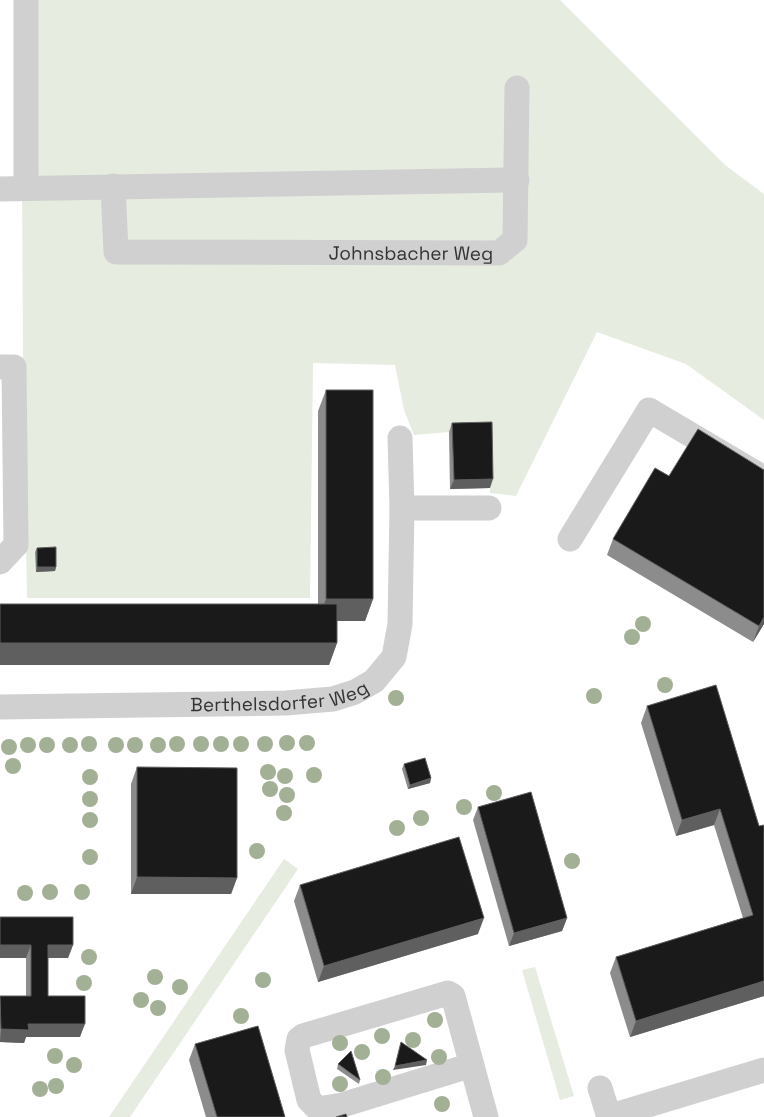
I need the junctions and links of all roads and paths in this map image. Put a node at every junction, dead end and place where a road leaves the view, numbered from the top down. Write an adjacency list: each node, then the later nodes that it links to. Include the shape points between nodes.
1 (26, 0): 6 (street)
2 (517, 88): 3 (street)
3 (517, 180): 4 (street); 4 (street, Johnsbacher Weg, via 515,240 499,253 116,252)
4 (113, 186): 6 (street)
5 (0, 188): 6 (street)
6 (26, 188)
7 (0, 367): 13 (street, via 14,367 16,545)
8 (400, 438): 10 (street, Berthelsdorfer Weg)
9 (764, 478): 12 (street, via 649,410)
10 (402, 508): 11 (street); 14 (street, Berthelsdorfer Weg, via 400,624 394,657 374,681 355,692 332,699 286,703)
11 (489, 508)
12 (570, 539)
13 (0, 562)
14 (0, 707)
15 (472, 1064): 15 (street, via 453,996 448,993 304,1036 299,1040 297,1050 309,1100 318,1109); 18 (street)
16 (764, 1070): 19 (street)
17 (600, 1088): 19 (street)
18 (486, 1117)
19 (609, 1117)

